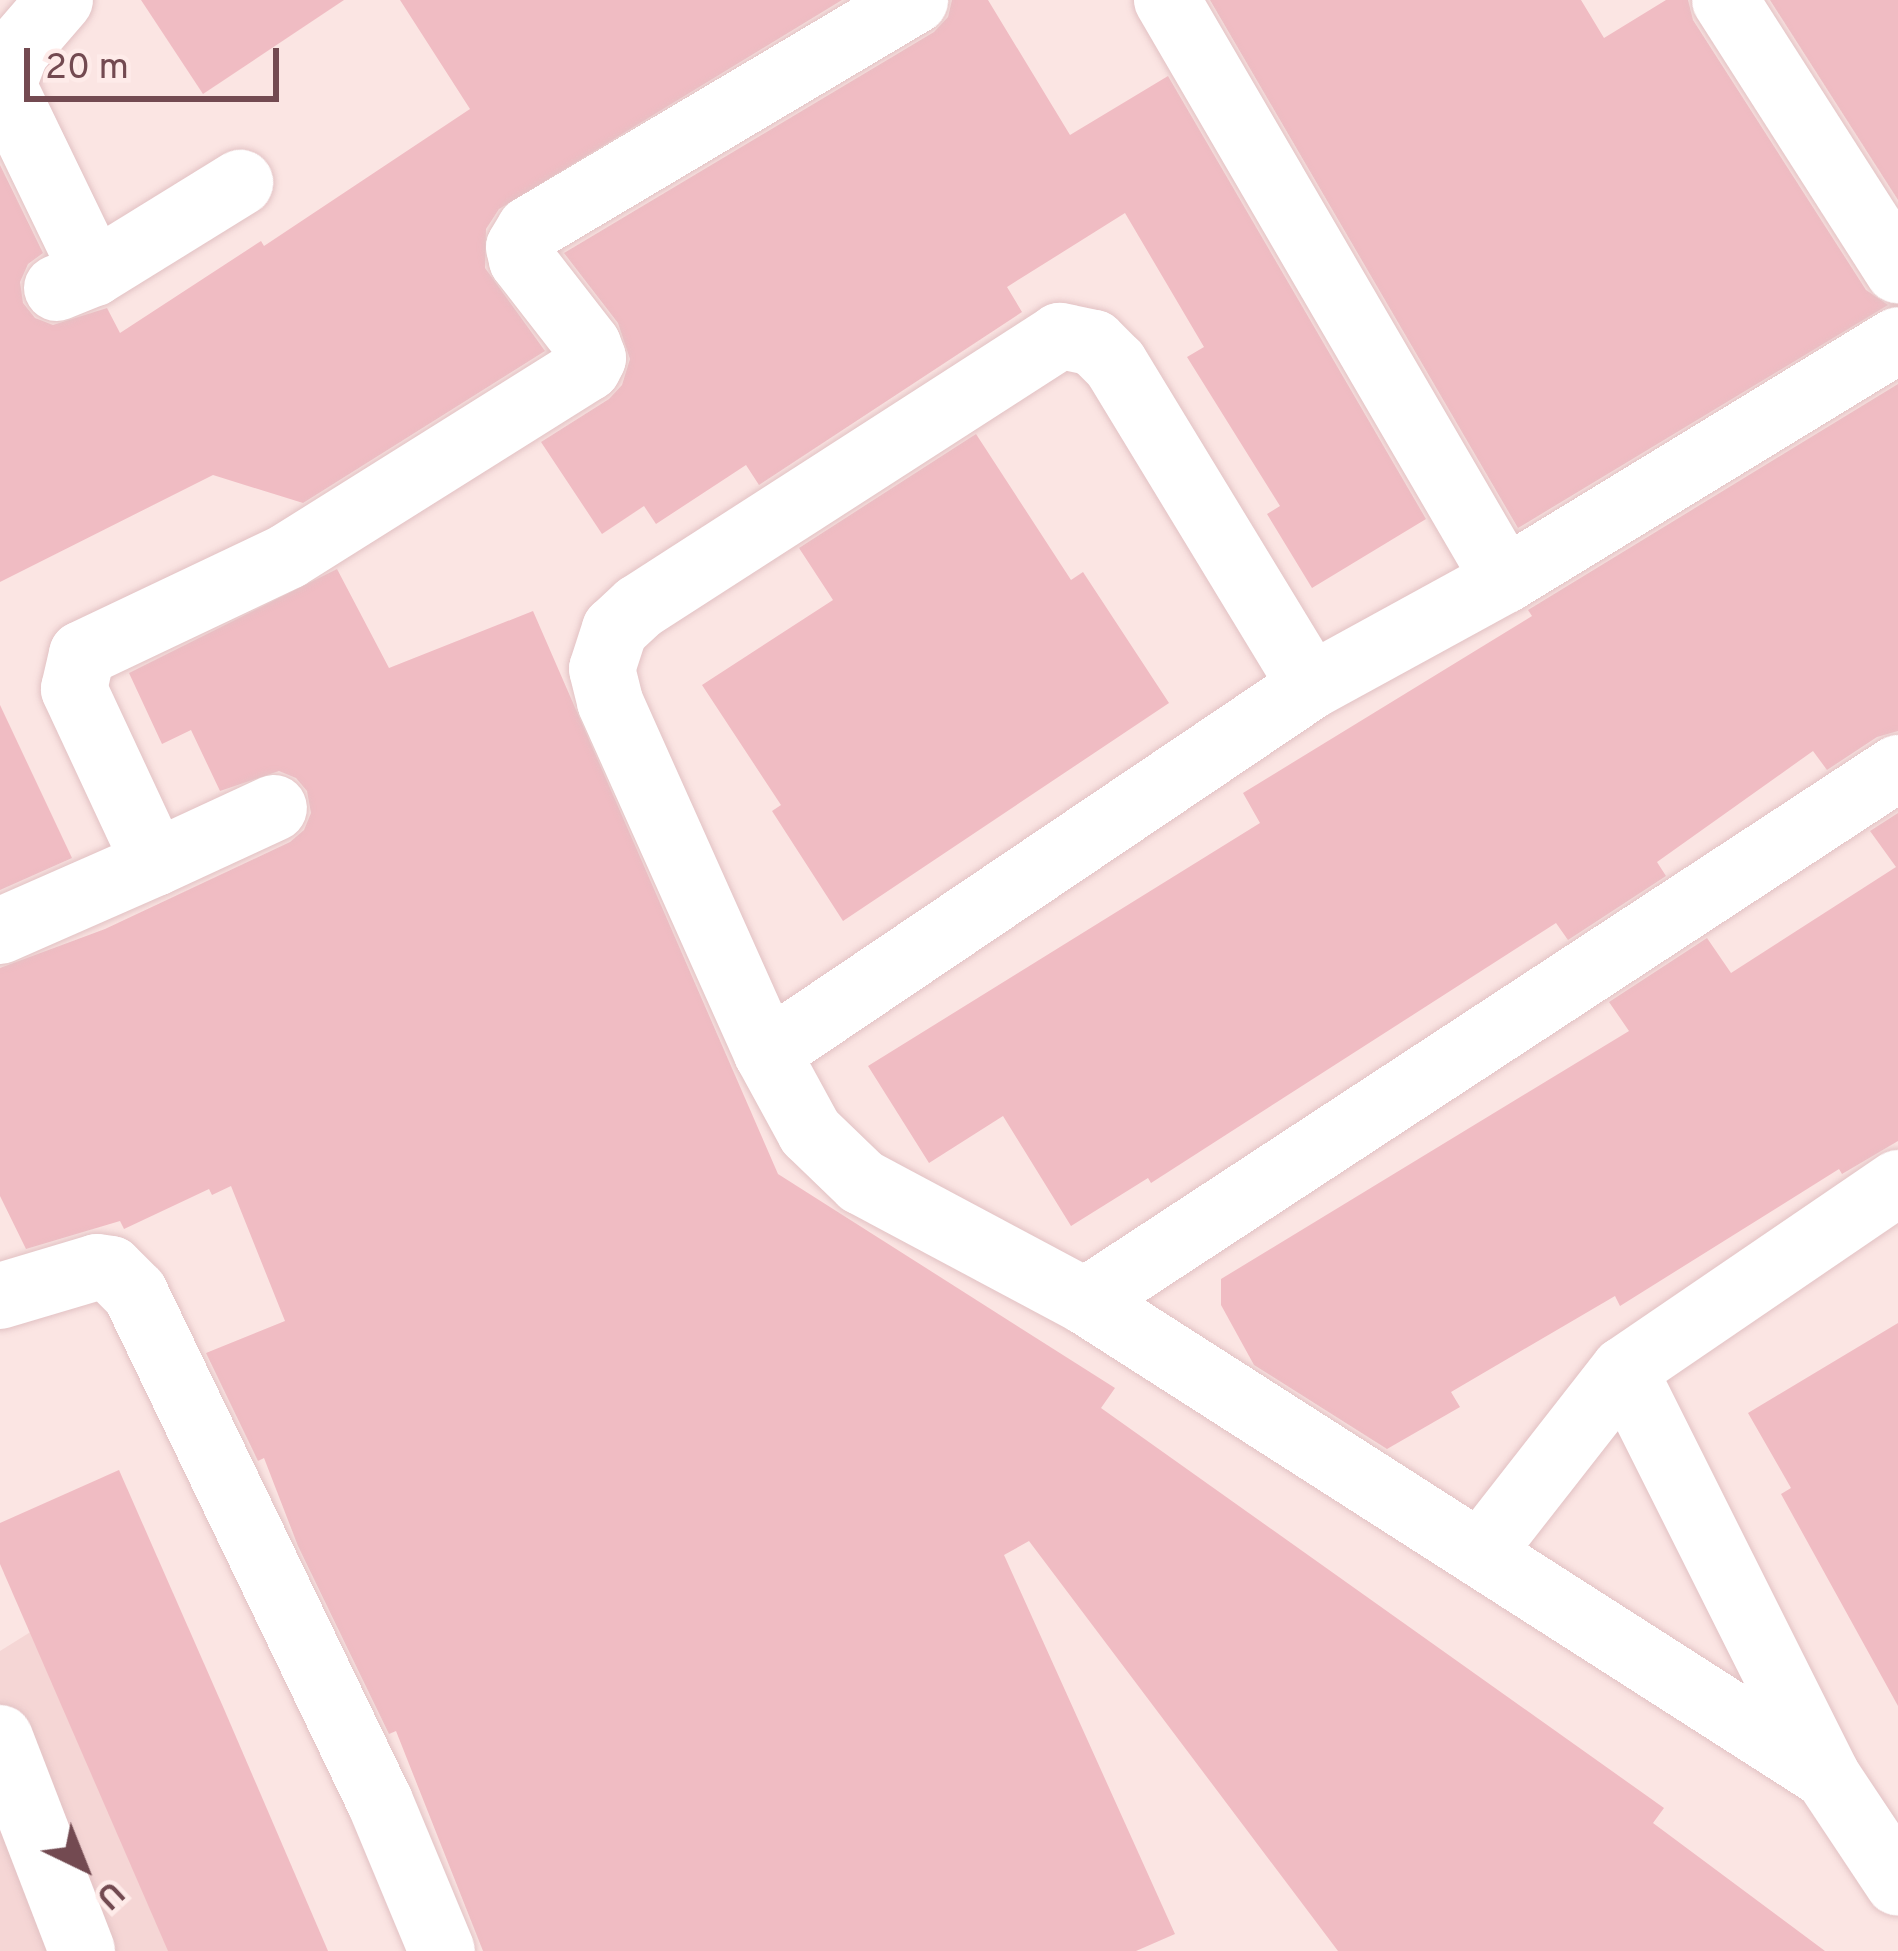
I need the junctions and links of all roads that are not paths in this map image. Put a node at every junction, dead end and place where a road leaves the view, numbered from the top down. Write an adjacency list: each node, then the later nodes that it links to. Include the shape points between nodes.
1 (60, 0): 5 (street, via 16,51 3,85 75,280)
2 (915, 0): 12 (street, via 530,229 519,247 522,260 588,345 588,368 288,556 82,654 74,689)
3 (1167, 0): 8 (street)
4 (1725, 0): 6 (street)
5 (240, 183)
6 (1898, 270)
7 (1898, 340): 8 (street)
8 (1505, 580): 9 (street)
9 (1311, 686): 14 (street); 14 (street, via 1115,364 1094,343 1060,336 639,607 604,649 610,702)
10 (1898, 768): 17 (street)
11 (274, 808): 12 (street)
12 (155, 863): 13 (street)
13 (0, 931)
14 (767, 1054): 17 (street, via 810,1132 862,1182)
15 (1898, 1183): 18 (street)
16 (0, 1296): 24 (street, via 97,1267 111,1269 135,1293 370,1780)
17 (1085, 1300): 19 (street)
18 (1624, 1370): 19 (street); 21 (street)
19 (1480, 1555): 21 (street)
20 (0, 1738): 23 (street)
21 (1827, 1776): 22 (street)
22 (1898, 1883)
23 (82, 1951)
24 (442, 1951)

